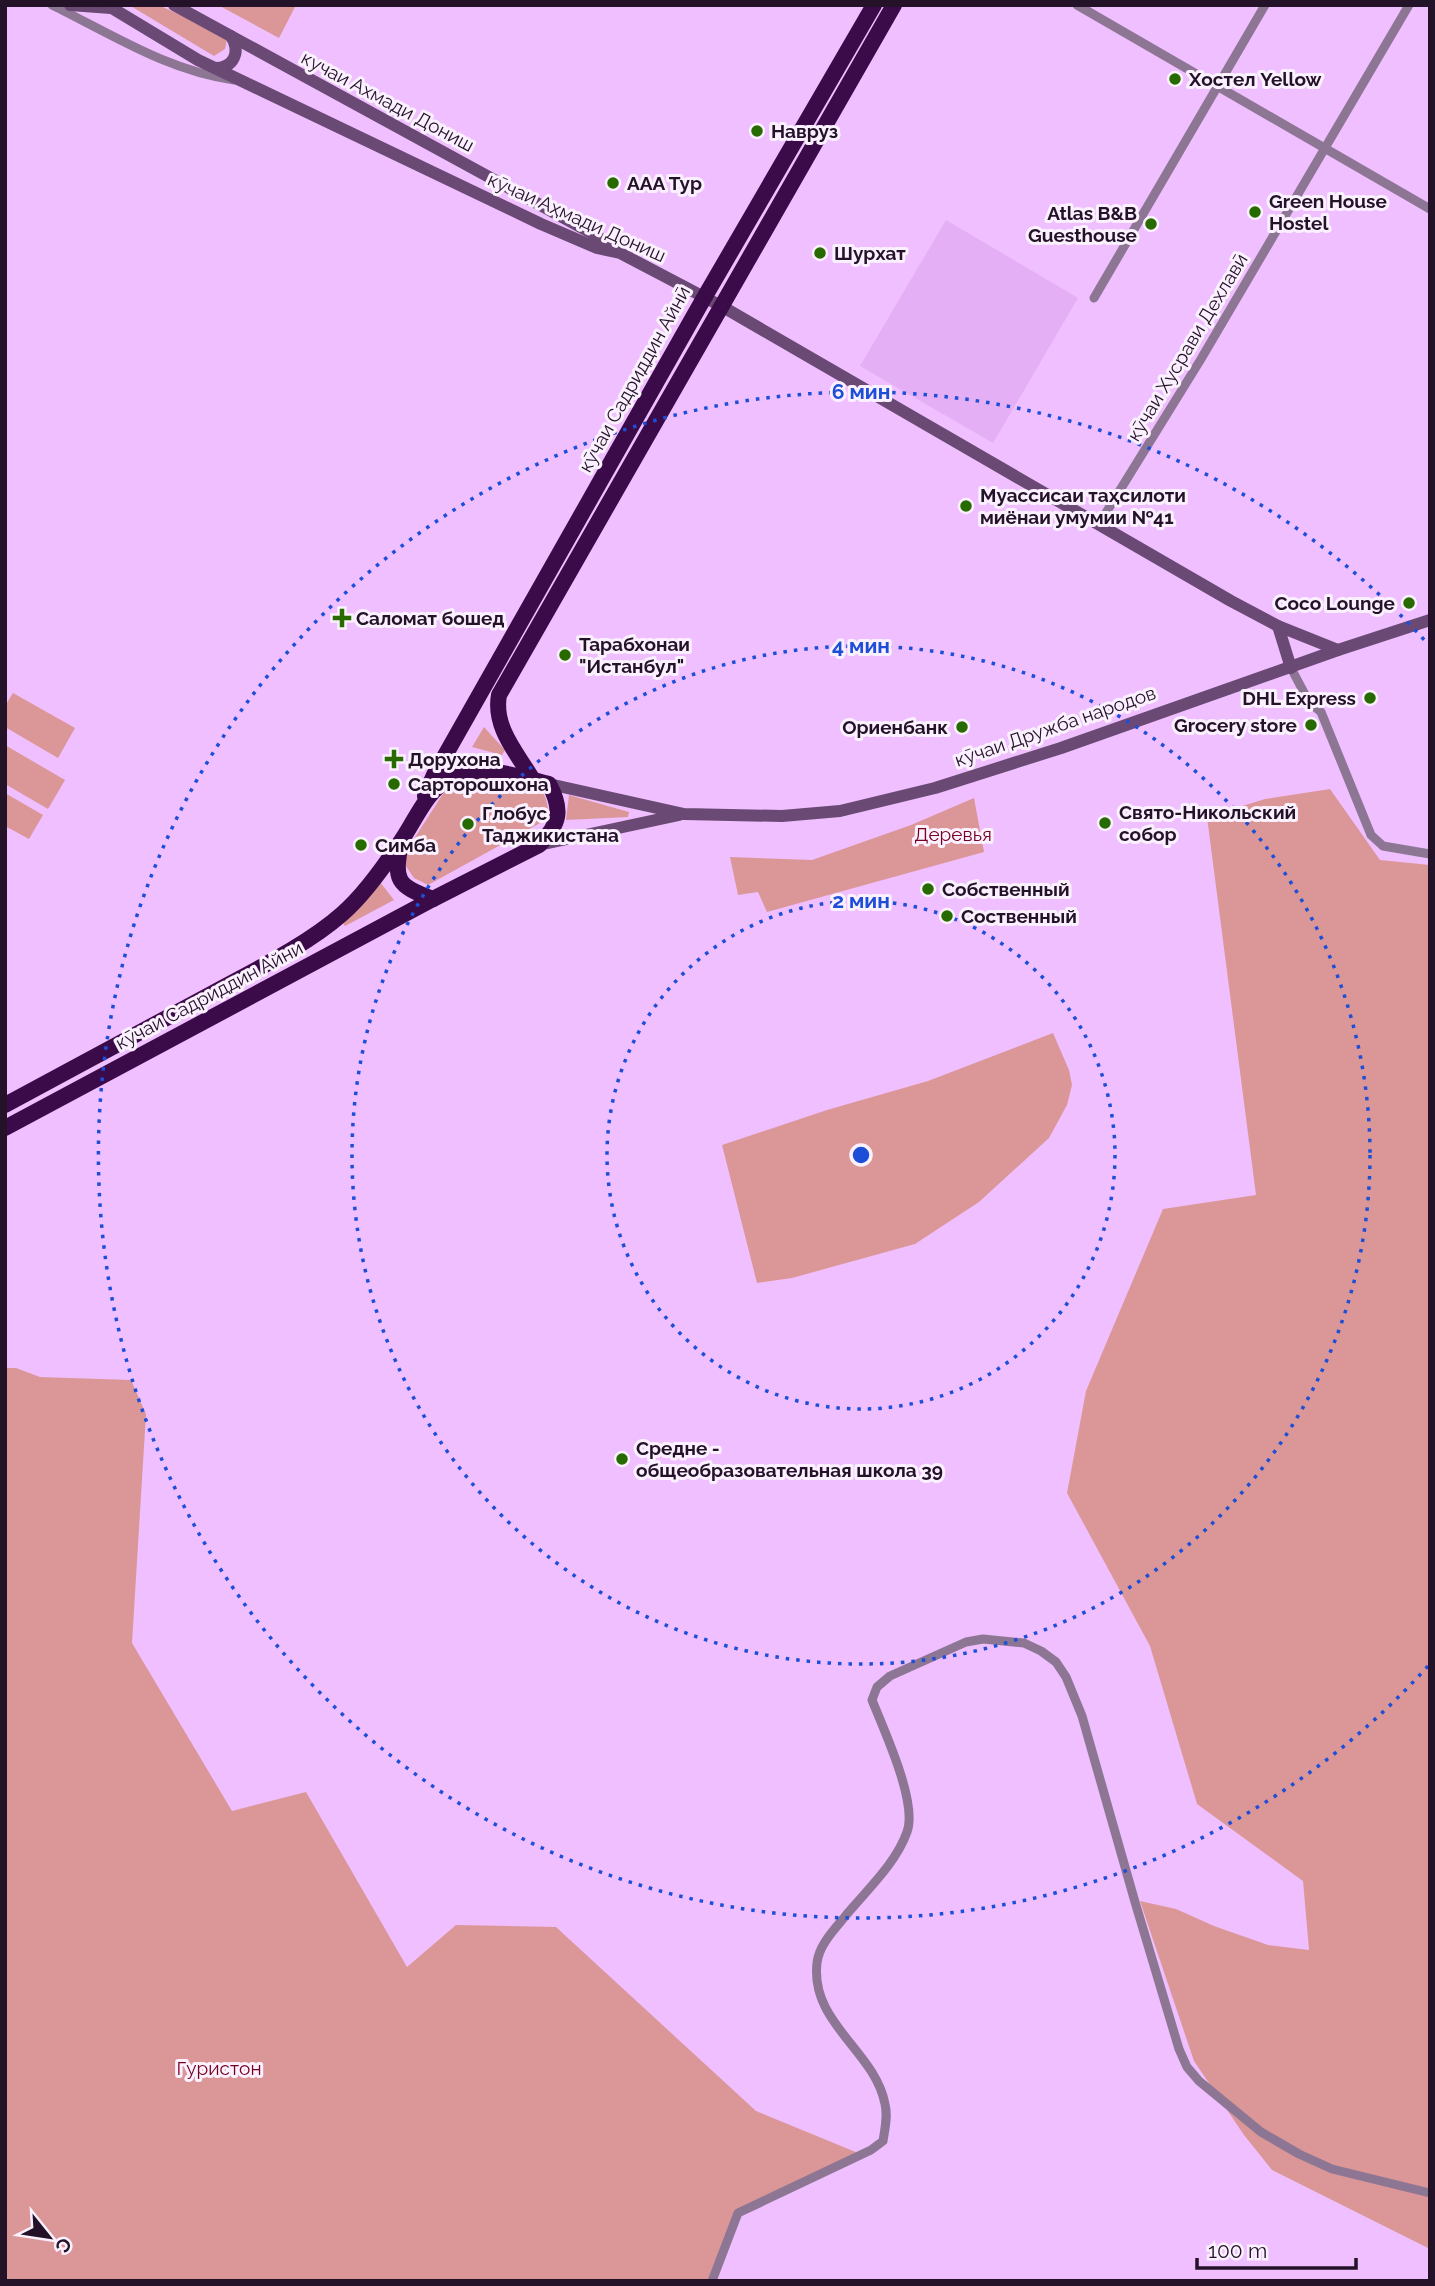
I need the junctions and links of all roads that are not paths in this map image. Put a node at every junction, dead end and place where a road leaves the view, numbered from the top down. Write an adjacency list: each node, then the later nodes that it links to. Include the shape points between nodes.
1 (52, 5): 14 (street, via 173,65)
2 (70, 5): 10 (street)
3 (174, 5): 11 (street, кучаи Ахмади Дониш)
4 (186, 5): 11 (street)
5 (874, 5): 19 (highway, кӯчаи Садриддин Айнӣ)
6 (894, 5): 21 (highway, кӯчаи Садриддин Айнӣ)
7 (1077, 5): 15 (street)
8 (1265, 5): 15 (street)
9 (1409, 5): 16 (street, кӯчаи Хусрави Дехлавӣ)
10 (109, 6): 13 (street, кӯчаи Аҳмади Дониш)
11 (207, 22): 12 (street, кучаи Ахмади Дониш)
12 (231, 36): 13 (street, via 237,51 234,58 222,68); 18 (street, кучаи Ахмади Дониш, via 597,236)
13 (214, 68): 14 (street, кӯчаи Аҳмади Дониш)
14 (246, 81): 18 (street, кӯчаи Аҳмади Дониш, via 563,234)
15 (1219, 86): 16 (street); 20 (street)
16 (1325, 148): 17 (street); 22 (street, кӯчаи Хусрави Дехлавӣ)
17 (1430, 209)
18 (620, 253): 19 (street, кӯчаи Аҳмади Дониш)
19 (704, 298): 21 (street, кӯчаи Аҳмади Дониш); 28 (highway, кӯчаи Садриддин Айнӣ)
20 (1094, 298)
21 (723, 307): 22 (street, кӯчаи Аҳмади Дониш); 27 (highway, кӯчаи Садриддин Айнӣ, via 499,695 500,726)
22 (1099, 524): 24 (street, кӯчаи Аҳмади Дониш)
23 (1430, 620): 25 (street, кӯчаи Дружба народов)
24 (1278, 626): 25 (street, кӯчаи Аҳмади Дониш); 26 (street)
25 (1338, 650): 26 (street, кӯчаи Дружба народов)
26 (1291, 668): 29 (street, кӯчаи Дружба народов, via 1049,751 874,804 801,815); 32 (street, via 1309,702 1321,712 1376,841)
27 (541, 782): 28 (highway, via 489,772 460,773 444,782); 29 (street); 31 (highway, via 558,805 558,814 550,834)
28 (420, 808): 30 (highway)
29 (684, 814): 31 (street)
30 (401, 842): 33 (highway, via 399,880); 34 (highway, via 362,892 321,931)
31 (539, 845): 33 (highway)
32 (1430, 854)
33 (433, 898): 35 (highway, кӯчаи Садриддин Айни)
34 (5, 1105)
35 (5, 1128)
36 (1430, 2193): 37 (street, via 1332,2169 1299,2154 1232,2110 1187,2067 1083,1716 1066,1677 1056,1662 1024,1643 983,1639 903,1669 877,1687 873,1700 908,1799 908,1832 880,1875 824,1942 817,1962 822,2000 835,2027 881,2089 886,2105 883,2141 737,2213)
37 (712, 2281)

